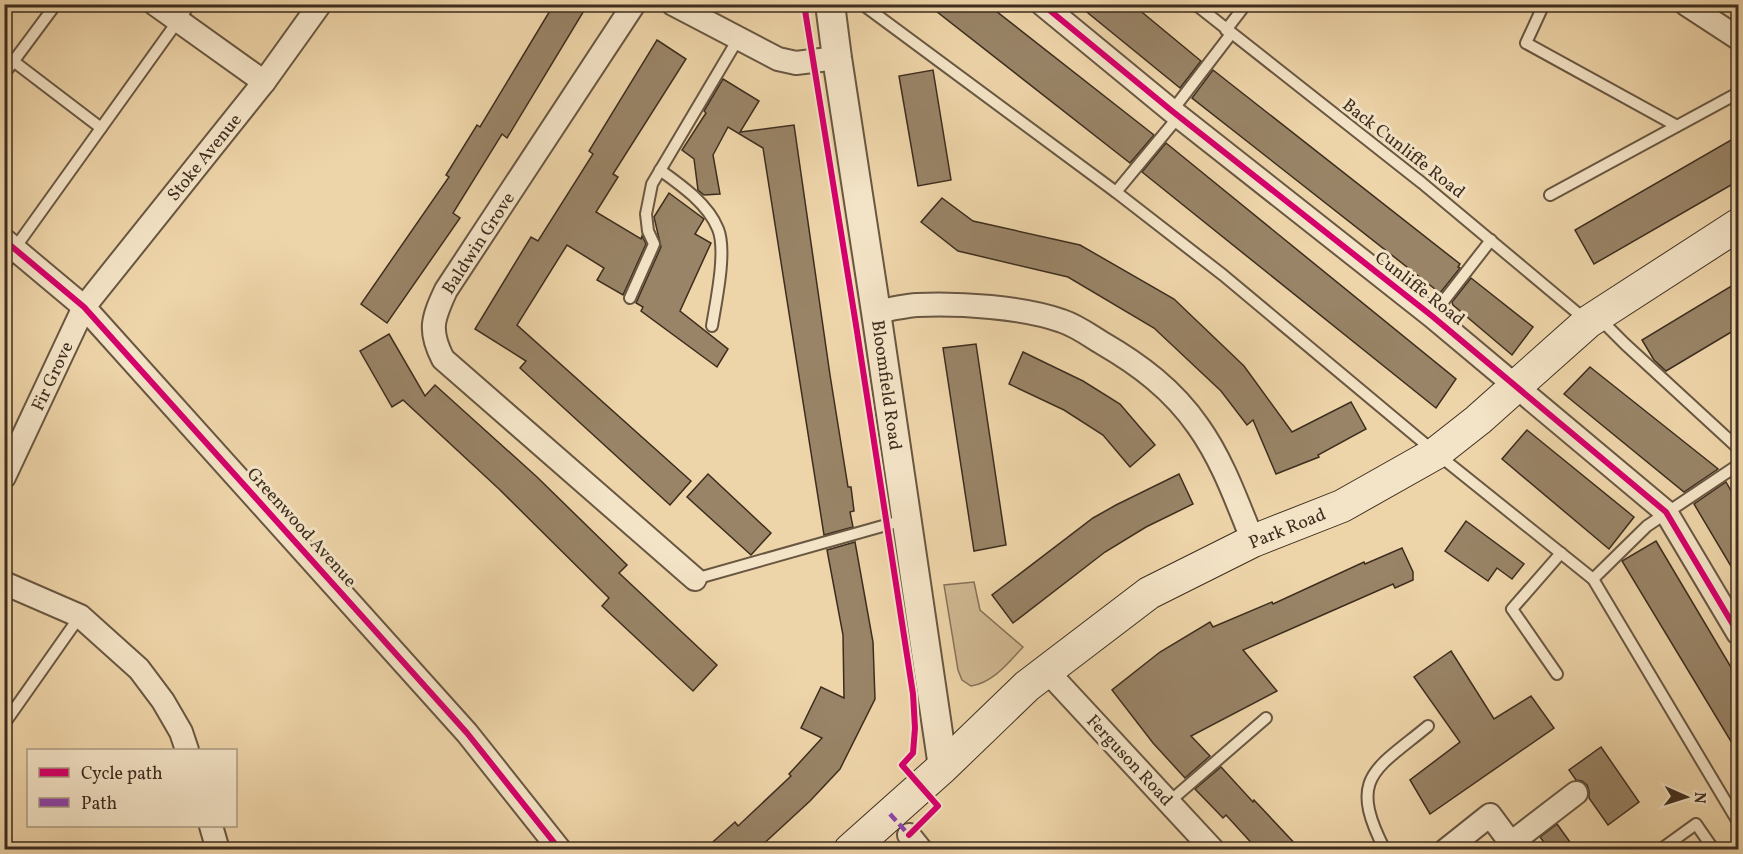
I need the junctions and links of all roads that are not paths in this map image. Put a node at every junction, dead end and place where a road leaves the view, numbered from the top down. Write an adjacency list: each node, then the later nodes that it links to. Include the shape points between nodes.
1 (56, 4): 17 (lane)
2 (155, 4): 13 (street)
3 (320, 4): 20 (street, Stoke Avenue)
4 (634, 4): 46 (street, Baldwin Grove, via 446,290 432,328 443,359)
5 (673, 4): 16 (street)
6 (830, 4): 18 (street, Bloomfield Road)
7 (862, 4): 26 (lane)
8 (1042, 4): 22 (street, Cunliffe Road)
9 (1195, 4): 14 (lane, Back Cunliffe Road)
10 (1246, 4): 14 (lane)
11 (1544, 4): 23 (lane, via 1526,43)
12 (1686, 4): 15 (street)
13 (184, 13): 20 (street); 24 (lane)
14 (1228, 32): 22 (lane); 29 (lane, Back Cunliffe Road)
15 (1738, 38)
16 (738, 39): 18 (street, via 778,59 796,63); 25 (lane)
17 (9, 58): 19 (lane); 24 (lane)
18 (837, 58): 33 (street, Bloomfield Road)
19 (4, 74)
20 (264, 82): 32 (street, Stoke Avenue)
21 (1738, 93): 23 (lane)
22 (1176, 114): 26 (lane); 34 (street, Cunliffe Road)
23 (1677, 126): 27 (lane)
24 (101, 128): 30 (lane)
25 (660, 170): 31 (lane, via 652,184 646,214 653,250); 36 (lane, via 684,187 718,228 720,255)
26 (1116, 192): 39 (lane, via 1223,275)
27 (1550, 195)
28 (1738, 225): 35 (main road, Park Road)
29 (1491, 240): 34 (lane); 35 (lane, Back Cunliffe Road)
30 (8, 252): 32 (street, Greenwood Avenue)
31 (630, 298)
32 (84, 307): 41 (street, Fir Grove); 64 (street, Greenwood Avenue, via 466,733)
33 (876, 312): 43 (street, Bloomfield Road); 44 (street, via 916,305 999,309 1060,320 1106,345 1166,388 1200,428 1224,469)
34 (1432, 316): 37 (street, Cunliffe Road)
35 (1593, 319): 37 (main road, Park Road); 38 (lane, Back Cunliffe Road)
36 (712, 326)
37 (1517, 386): 39 (main road, Park Road); 42 (street, Cunliffe Road)
38 (1738, 448)
39 (1436, 453): 44 (main road, Park Road, via 1342,506); 45 (lane)
40 (1738, 465): 42 (lane)
41 (4, 477)
42 (1666, 512): 47 (lane); 50 (street, Cunliffe Road)
43 (907, 519): 46 (lane); 57 (street, Bloomfield Road)
44 (1253, 541): 51 (main road, Park Road, via 1149,593)
45 (1561, 553): 47 (lane); 52 (lane, via 1512,609)
46 (695, 579)
47 (1593, 579): 60 (lane)
48 (4, 583): 49 (street)
49 (80, 616): 54 (lane); 56 (street, via 139,669 163,701)
50 (1738, 633)
51 (1047, 671): 57 (main road, Park Road); 59 (street, Ferguson Road)
52 (1557, 674)
53 (1266, 718): 59 (lane)
54 (4, 724)
55 (1428, 726): 67 (lane, via 1382,763 1369,786 1368,811)
56 (187, 749)
57 (943, 767): 65 (main road, Park Road)
58 (1576, 792): 62 (street)
59 (1169, 802): 66 (street, Ferguson Road)
60 (1738, 822)
61 (212, 827): 63 (street)
62 (1514, 846): 68 (street, via 1490,814)
63 (218, 849)
64 (560, 849)
65 (850, 849)
66 (1213, 849)
67 (1385, 849)
68 (1446, 849)
69 (1660, 849): 70 (lane, via 1696,824)
70 (1714, 849)

